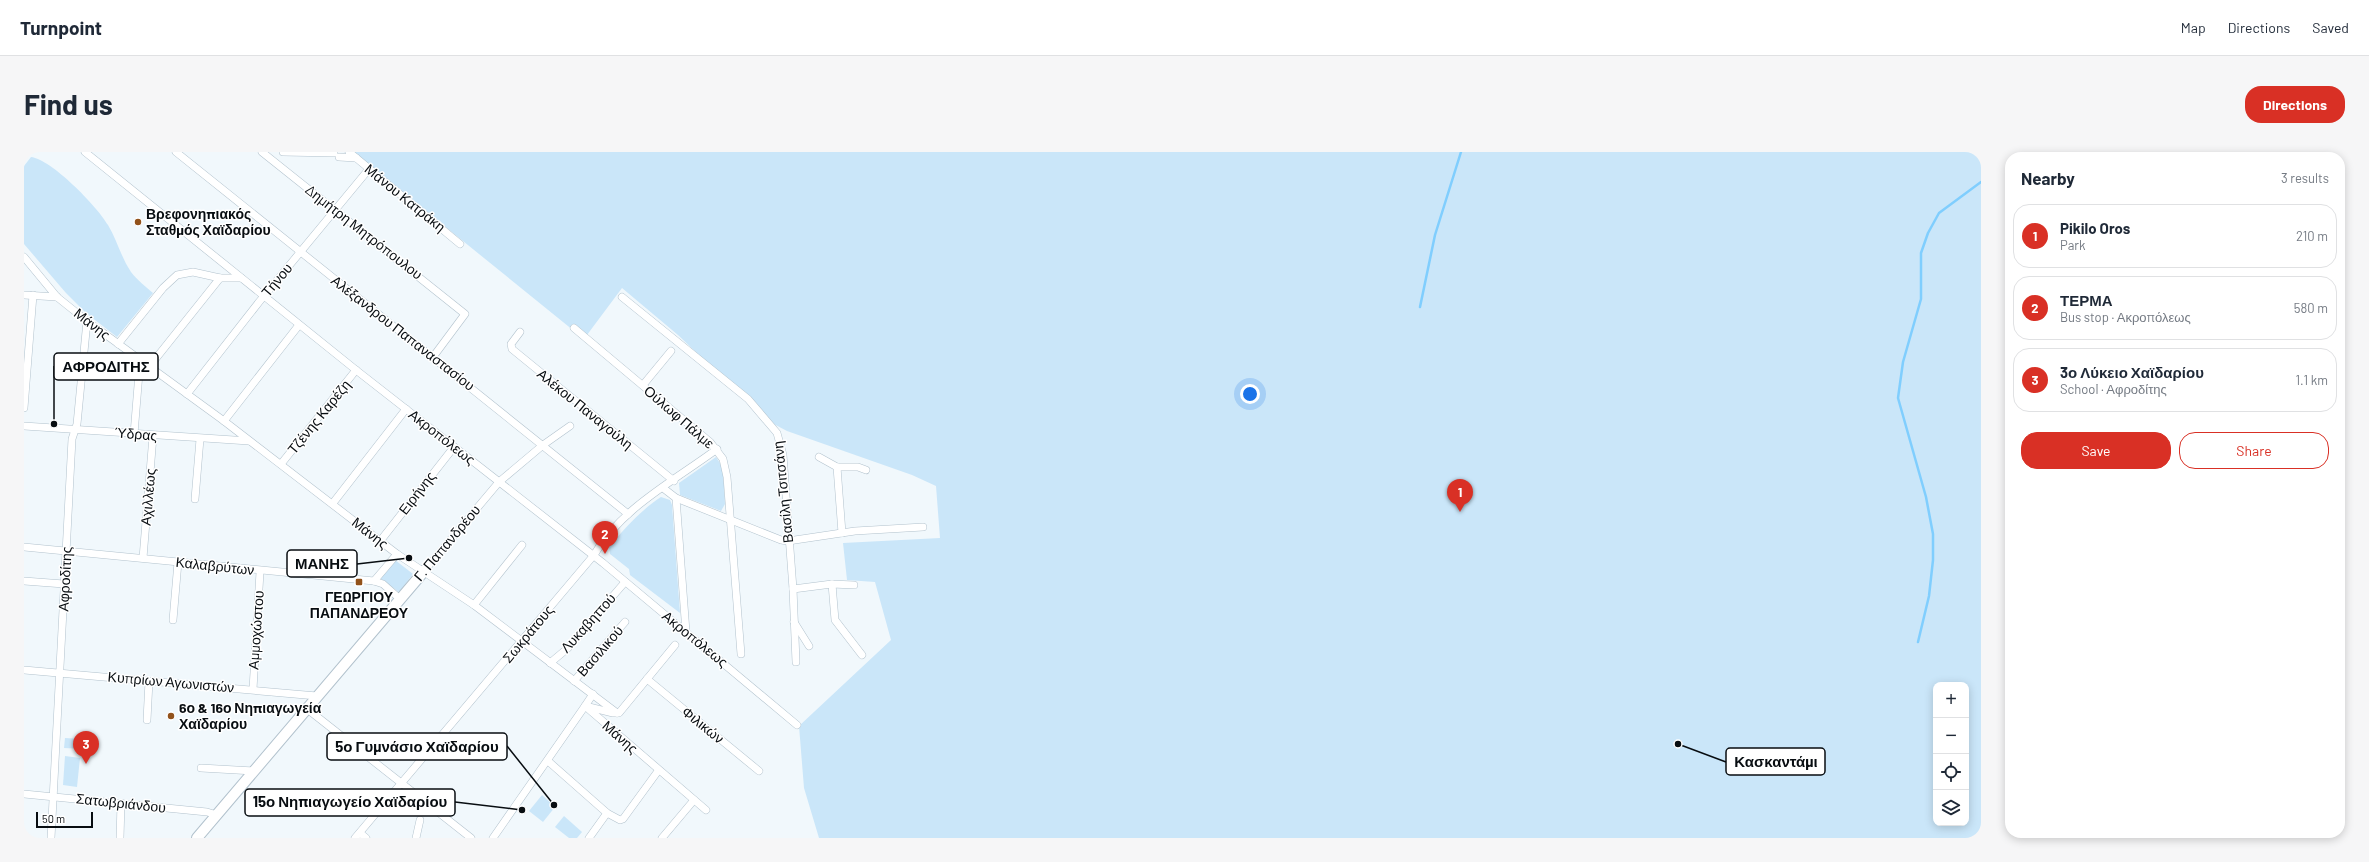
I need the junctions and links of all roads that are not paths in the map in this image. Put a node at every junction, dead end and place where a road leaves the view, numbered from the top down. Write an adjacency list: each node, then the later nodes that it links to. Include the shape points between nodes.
1 (85, 152): 14 (street, Ακροπόλεως)
2 (263, 152): 3 (street); 9 (street, Δημήτρη Μητρόπουλου)
3 (272, 152)
4 (283, 152): 7 (street)
5 (349, 152): 7 (street, Μάνου Κατράκη)
6 (179, 153): 11 (street, Αλέξανδρου Παπαναστασίου)
7 (356, 158): 8 (street, Μάνου Κατράκη)
8 (369, 169): 9 (street, Τήνου); 10 (street, Μάνου Κατράκη)
9 (336, 209): 11 (street, Τήνου); 26 (street, Δημήτρη Μητρόπουλου, via 466,314)
10 (460, 244)
11 (301, 252): 17 (street, Τήνου); 26 (street, Αλέξανδρου Παπαναστασίου)
12 (24, 257): 18 (street, Μάνης)
13 (220, 278): 14 (street); 24 (street, via 193,272 175,276); 28 (street)
14 (241, 278): 17 (street, Ακροπόλεως)
15 (24, 295): 16 (street)
16 (33, 295): 18 (street); 32 (street)
17 (263, 296): 21 (street, Ακροπόλεως); 31 (street, Τήνου)
18 (58, 297): 20 (street, Μάνης)
19 (622, 297): 60 (street, Βασίλη Τσιτσάνη, via 748,399 777,433 783,455)
20 (87, 320): 24 (street, Μάνης); 37 (street, Αφροδίτης, via 77,424)
21 (299, 325): 29 (street, Ακροπόλεως); 34 (street)
22 (574, 328): 30 (street, Ούλωφ Πάλμε)
23 (520, 332): 49 (street, Αλέκου Παναγούλη, via 511,344 512,350)
24 (118, 344): 27 (street, Μάνης)
25 (671, 351): 30 (street)
26 (433, 357): 42 (street, Αλέξανδρου Παπαναστασίου)
27 (140, 361): 28 (street, Μάνης); 38 (street)
28 (149, 367): 31 (street, Μάνης)
29 (356, 370): 33 (street, Ακροπόλεως); 46 (street, Τζένης Καρέζη)
30 (643, 385): 44 (street, Ούλωφ Πάλμε)
31 (187, 394): 34 (street, Μάνης)
32 (24, 408)
33 (406, 409): 43 (street, Ακροπόλεως); 54 (street)
34 (224, 421): 41 (street, Μάνης)
35 (24, 426): 37 (street, Ύδρας)
36 (570, 426): 42 (street, Γ. Παπανδρέου)
37 (74, 430): 38 (street, Ύδρας); 63 (street, Αφροδίτης)
38 (134, 434): 39 (street, Ύδρας)
39 (154, 436): 40 (street, Ύδρας); 66 (street, Αχιλλέως)
40 (200, 439): 41 (street, Ύδρας); 53 (street)
41 (248, 441): 46 (street, Μάνης)
42 (544, 445): 50 (street, Γ. Παπανδρέου); 55 (street, Αλέξανδρου Παπαναστασίου)
43 (454, 447): 50 (street, Ακροπόλεως); 59 (street, Ειρήνης)
44 (717, 449): 49 (street, Σωκράτους); 56 (street, Ούλωφ Πάλμε, via 726,468)
45 (819, 457): 47 (street)
46 (281, 464): 54 (street, Μάνης)
47 (837, 467): 48 (street, via 858,467); 58 (street)
48 (866, 470)
49 (674, 481): 51 (street, Σωκράτους)
50 (499, 482): 65 (street, Ακροπόλεως); 68 (street, Γ. Παπανδρέου)
51 (663, 488): 52 (street); 55 (street, Σωκράτους)
52 (676, 498): 56 (street); 82 (street)
53 (195, 499)
54 (333, 503): 59 (street, Μάνης)
55 (628, 514): 65 (street, Σωκράτους, via 602,541)
56 (731, 520): 60 (street, via 770,538); 86 (street, Ούλωφ Πάλμε)
57 (923, 527): 58 (street)
58 (842, 534): 60 (street)
59 (380, 540): 64 (street, Μάνης)
60 (788, 541): 76 (street, Βασίλη Τσιτσάνη)
61 (522, 545): 78 (street)
62 (24, 547): 63 (street, Καλαβρύτων)
63 (67, 550): 66 (street, Καλαβρύτων); 73 (street, Αφροδίτης)
64 (397, 554): 68 (street, Μάνης); 71 (street)
65 (594, 556): 72 (street, Ακροπόλεως); 83 (street, Σωκράτους)
66 (144, 558): 67 (street, Καλαβρύτων)
67 (178, 562): 69 (street, Καλαβρύτων); 79 (street)
68 (425, 570): 77 (street, Γ. Παπανδρέου); 78 (street, Μάνης)
69 (260, 572): 71 (street, Καλαβρύτων); 95 (street, Αμμοχώστου)
70 (24, 581): 73 (street)
71 (374, 581): 77 (street, Καλαβρύτων)
72 (625, 582): 82 (street, Ακροπόλεως); 89 (street, Λυκαβηττού, via 568,648)
73 (64, 584): 91 (street, Αφροδίτης)
74 (832, 584): 75 (street); 76 (street); 87 (street, via 835,620)
75 (854, 585)
76 (793, 589): 81 (street, Βασίλη Τσιτσάνη)
77 (400, 598): 97 (street, Γ. Παπανδρέου)
78 (474, 605): 83 (street, Μάνης)
79 (173, 620)
80 (625, 622): 94 (street, Βασιλικού)
81 (794, 622): 85 (street); 88 (street, Βασίλη Τσιτσάνη)
82 (686, 632): 102 (street, Ακροπόλεως)
83 (522, 641): 89 (street, Μάνης); 108 (street, Σωκράτους)
84 (675, 646): 92 (street)
85 (809, 646)
86 (741, 654)
87 (862, 655)
88 (796, 662)
89 (550, 664): 94 (street, Μάνης)
90 (24, 670): 91 (street, Κυπρίων Αγωνιστών)
91 (60, 673): 93 (street, Κυπρίων Αγωνιστών); 110 (street, Αφροδίτης)
92 (647, 679): 100 (street); 107 (street, Φιλικών)
93 (149, 681): 95 (street, Κυπρίων Αγωνιστών); 101 (street)
94 (574, 681): 96 (street, Μάνης)
95 (253, 689): 97 (street, Κυπρίων Αγωνιστών)
96 (593, 694): 98 (street); 100 (street, Μάνης)
97 (317, 696): 99 (street, Γ. Παπανδρέου)
98 (585, 706): 100 (street); 103 (street); 106 (street, Μάνης)
99 (306, 708): 105 (street, Γ. Παπανδρέου); 108 (street)
100 (617, 713)
101 (147, 720)
102 (797, 725)
103 (548, 761): 114 (street); 124 (street)
104 (201, 768): 105 (street)
105 (254, 771): 115 (street, Γ. Παπανδρέου)
106 (658, 771): 111 (street, Μάνης); 114 (street, via 623,819 616,819)
107 (759, 771)
108 (401, 783): 117 (street, Σωκράτους); 123 (street)
109 (24, 794): 110 (street, Σατωβριάνδου)
110 (53, 797): 112 (street, Σατωβριάνδου); 118 (street, Αφροδίτης)
111 (694, 800): 113 (street, Μάνης); 126 (street)
112 (121, 803): 115 (street, Σατωβριάνδου); 119 (street)
113 (706, 810)
114 (607, 813): 125 (street)
115 (217, 815): 120 (street, Γ. Παπανδρέου)
116 (420, 820): 122 (street)
117 (358, 835): 121 (street)
118 (51, 838)
119 (120, 838)
120 (197, 838)
121 (366, 838)
122 (416, 838)
123 (471, 838)
124 (493, 838)
125 (589, 838)
126 (662, 838)

